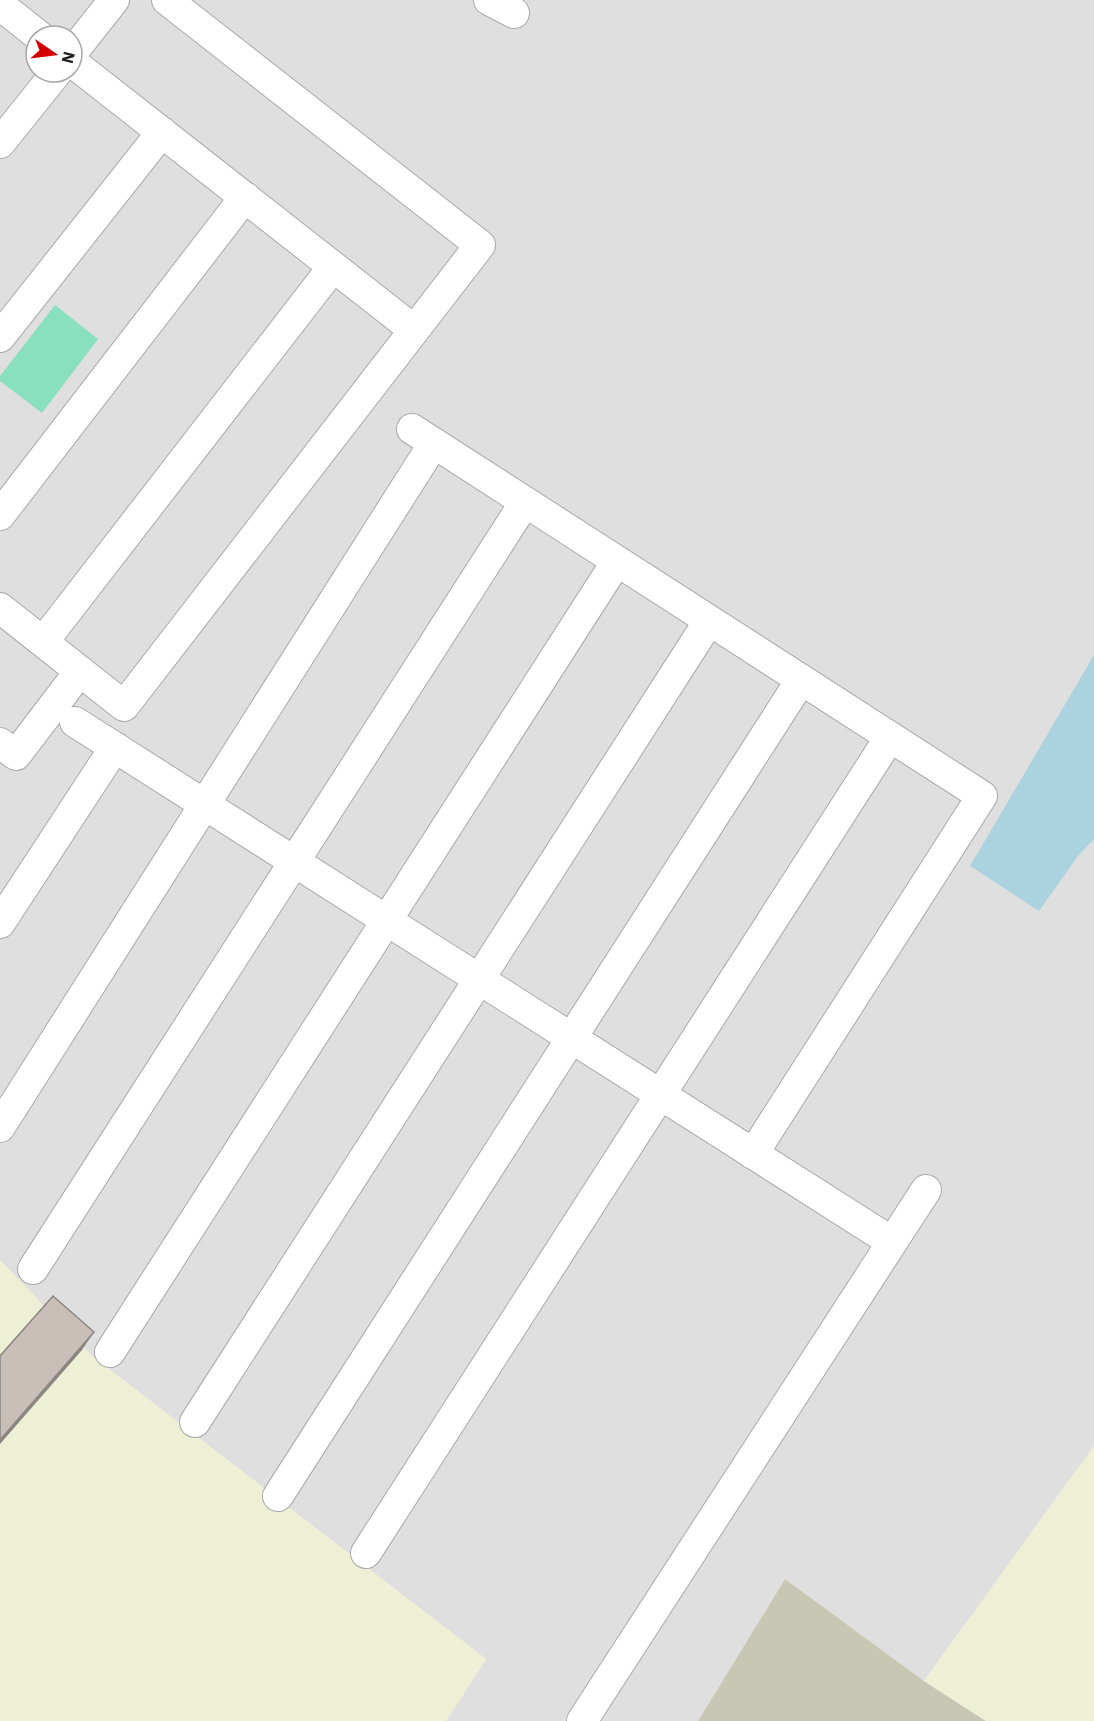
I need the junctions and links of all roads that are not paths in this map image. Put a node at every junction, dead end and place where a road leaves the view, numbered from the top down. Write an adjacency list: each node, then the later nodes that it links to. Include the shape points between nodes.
1 (114, 0): 5 (street)
2 (167, 0): 12 (street, via 480,246)
3 (0, 5): 4 (street)
4 (24, 24)
5 (84, 37)
6 (84, 71): 8 (street)
7 (47, 84): 9 (street)
8 (162, 132): 10 (street); 13 (street)
9 (0, 143)
10 (245, 197): 11 (street); 15 (street)
11 (333, 267): 12 (street); 19 (street)
12 (414, 330): 20 (street, via 124,706)
13 (0, 337)
14 (525, 502): 16 (street); 26 (street, via 423,436); 27 (street)
15 (0, 515)
16 (617, 561): 18 (street); 28 (street)
17 (0, 608): 19 (street)
18 (710, 621): 21 (street); 30 (street)
19 (43, 642): 20 (street)
20 (80, 671): 24 (street, via 16,755)
21 (801, 680): 23 (street); 31 (street)
22 (75, 722): 25 (street)
23 (890, 737): 32 (street); 34 (street, via 982,796)
24 (0, 743)
25 (114, 747): 26 (street); 29 (street)
26 (204, 804): 27 (street); 33 (street)
27 (294, 861): 28 (street); 37 (street)
28 (387, 920): 30 (street); 38 (street)
29 (0, 923)
30 (479, 979): 31 (street); 39 (street)
31 (572, 1038): 32 (street); 40 (street)
32 (661, 1095): 34 (street); 41 (street)
33 (0, 1126)
34 (753, 1154): 36 (street)
35 (926, 1190): 36 (street)
36 (892, 1242): 42 (street)
37 (33, 1269)
38 (110, 1352)
39 (195, 1422)
40 (278, 1496)
41 (366, 1553)
42 (582, 1721)

